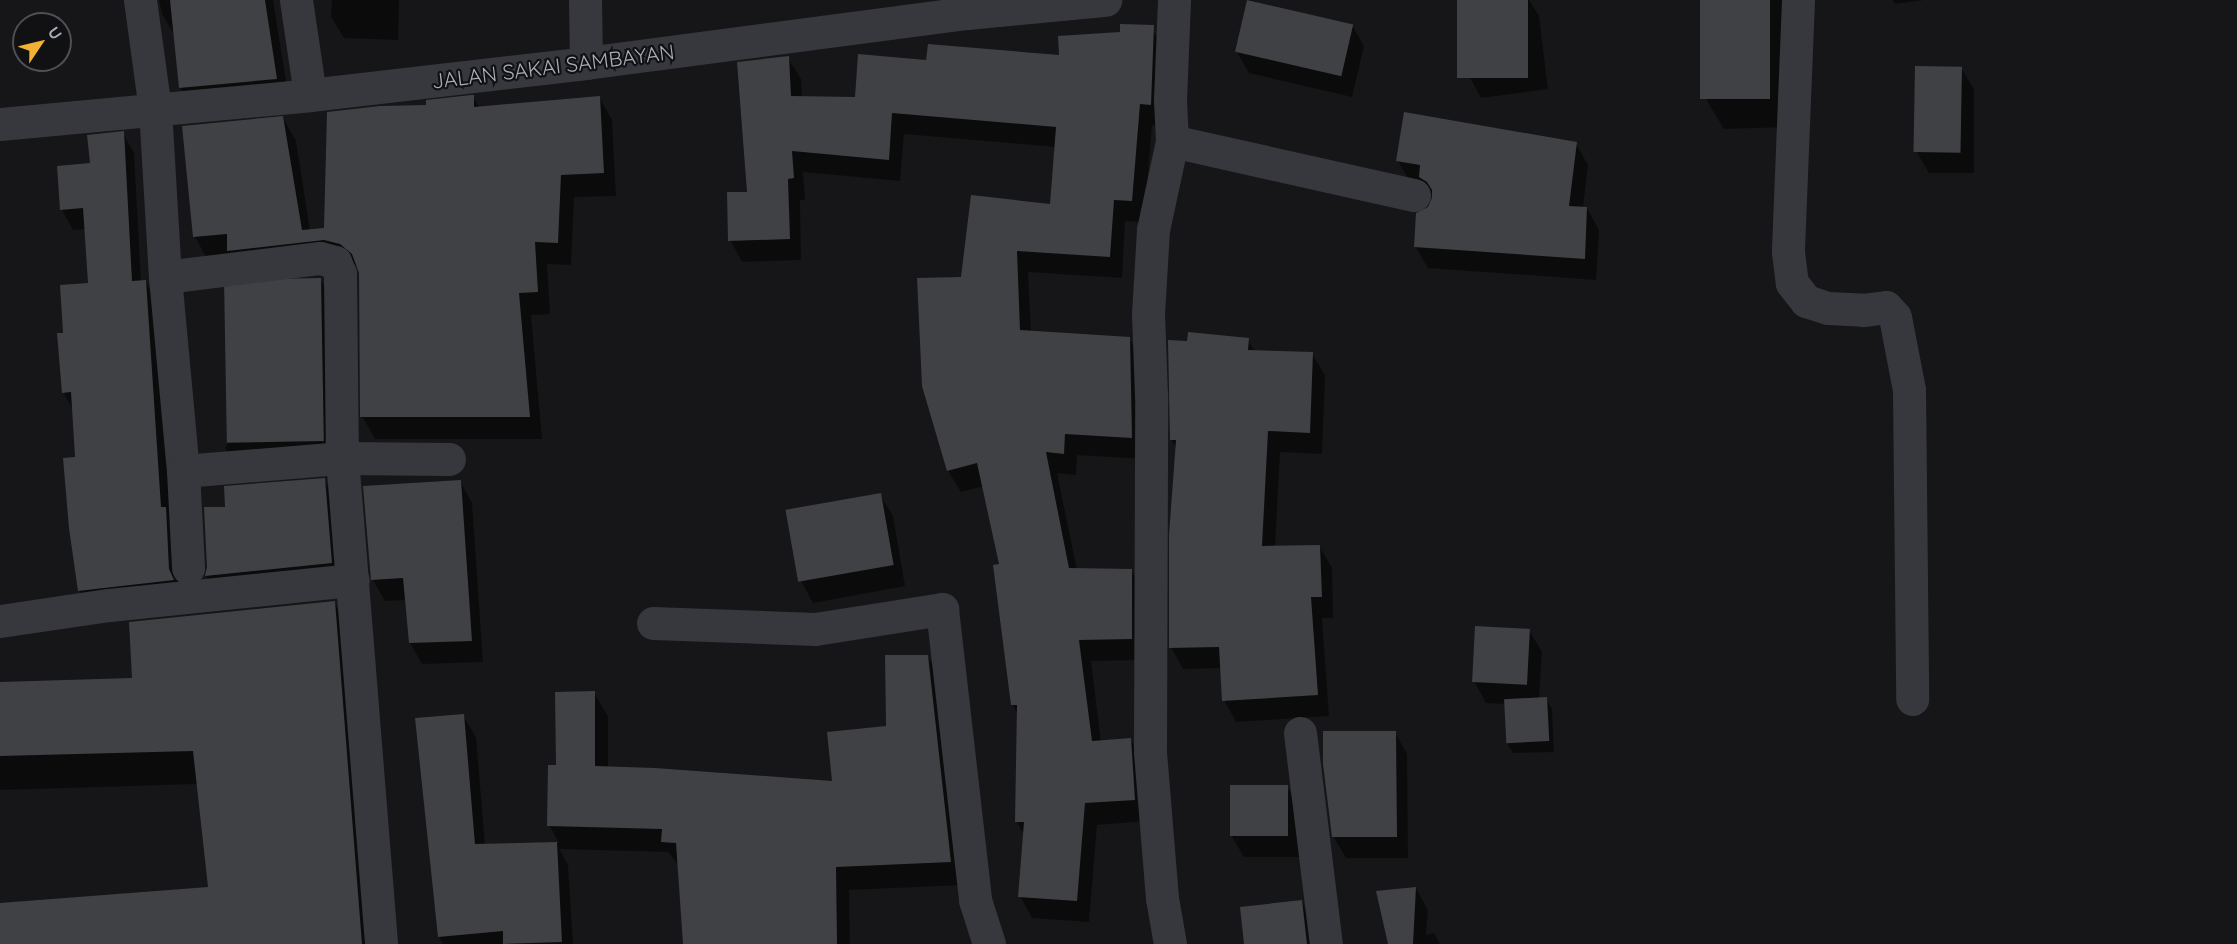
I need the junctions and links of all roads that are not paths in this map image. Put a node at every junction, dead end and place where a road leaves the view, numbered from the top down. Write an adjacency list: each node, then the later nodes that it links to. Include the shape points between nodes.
1 (140, 0): 9 (street)
2 (296, 0): 8 (street)
3 (585, 0): 7 (street)
4 (1105, 0): 7 (street, JALAN SAKAI SAMBAYAN, via 967,13)
5 (1174, 0): 11 (street)
6 (1798, 0): 21 (street, via 1788,252 1792,283 1806,301 1828,308 1886,307 1895,317 1909,390)
7 (586, 63): 8 (street, JALAN SAKAI SAMBAYAN)
8 (310, 94): 9 (street, JALAN SAKAI SAMBAYAN)
9 (155, 109): 10 (street, JALAN SAKAI SAMBAYAN); 13 (street)
10 (0, 124)
11 (1172, 141): 12 (street); 25 (street, via 1153,230 1148,314 1149,751)
12 (1414, 195)
13 (165, 277): 14 (street, via 320,258 335,262 340,273); 16 (street)
14 (342, 458): 15 (street); 16 (street); 18 (street)
15 (449, 459)
16 (183, 471): 17 (street)
17 (188, 568)
18 (353, 580): 19 (street, via 109,605); 23 (street)
19 (0, 621)
20 (653, 623): 24 (street, via 815,629 942,609 975,900)
21 (1912, 699)
22 (1300, 733): 26 (street)
23 (381, 944)
24 (989, 944)
25 (1170, 944)
26 (1326, 944)

